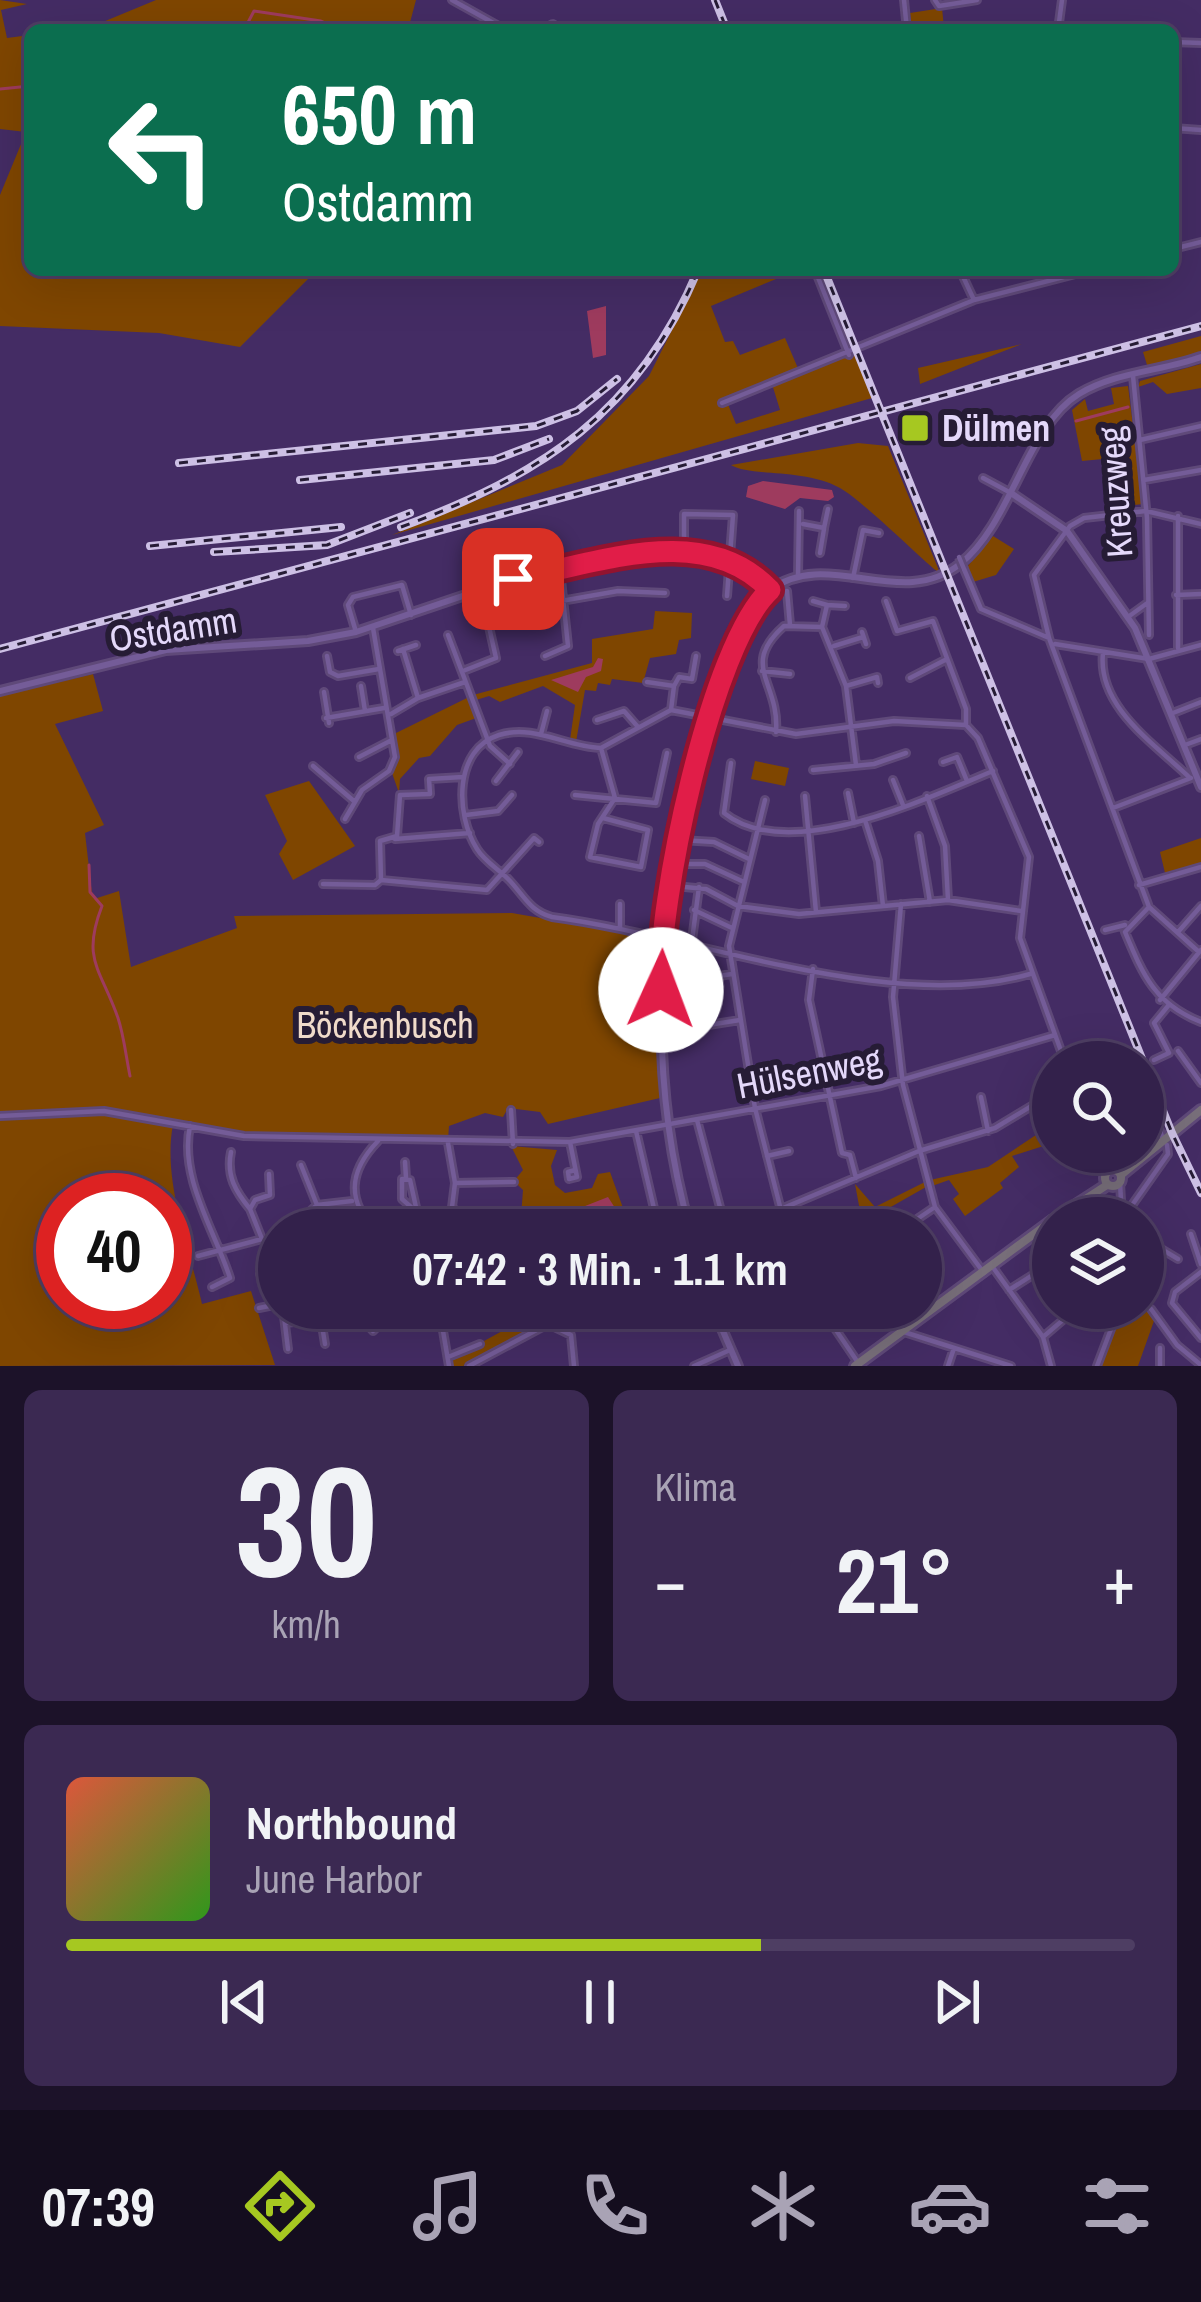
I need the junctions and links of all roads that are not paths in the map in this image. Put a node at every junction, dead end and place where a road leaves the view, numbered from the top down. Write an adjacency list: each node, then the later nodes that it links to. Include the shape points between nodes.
1 (452, 0): 4 (street)
2 (935, 0): 3 (street)
3 (977, 0)
4 (493, 24)
5 (816, 276): 9 (street)
6 (963, 276): 8 (street)
7 (1067, 276): 8 (street)
8 (974, 300): 9 (street)
9 (849, 355): 12 (street)
10 (1201, 357): 11 (street)
11 (1133, 376): 14 (street, Kreuzweg); 18 (street, via 1066,405)
12 (722, 403)
13 (1201, 426): 14 (street)
14 (1140, 440): 17 (street, Kreuzweg)
15 (1201, 470): 17 (street)
16 (983, 478): 18 (street)
17 (1144, 479): 21 (street, Kreuzweg)
18 (1011, 493): 26 (street); 34 (street, via 979,545 944,575 899,586)
19 (828, 509): 25 (street)
20 (799, 511): 23 (street)
21 (1147, 511): 22 (street); 26 (street, via 1093,516); 45 (street, Kreuzweg)
22 (1178, 516): 24 (street); 40 (street)
23 (803, 524): 25 (street); 33 (street)
24 (1201, 524)
25 (824, 528): 30 (street)
26 (1067, 530): 49 (street); 58 (street, via 1034,575)
27 (879, 533): 34 (street, via 863,526)
28 (955, 547): 58 (street, bridge, via 981,609)
29 (684, 550): 31 (street, Ostdamm); 31 (street, via 684,514 730,513); 32 (street, Ostdamm)
30 (820, 553)
31 (728, 558): 35 (street); 36 (street, Ostdamm)
32 (560, 570): 41 (street); 48 (street, Ostdamm)
33 (799, 577): 34 (street); 36 (street)
34 (853, 578)
35 (726, 586)
36 (770, 590): 90 (street, via 745,618)
37 (787, 591): 51 (street)
38 (665, 593): 41 (street)
39 (1201, 594): 40 (street)
40 (1176, 595): 62 (street)
41 (564, 600): 44 (street); 65 (street, via 567,649)
42 (813, 601): 46 (street)
43 (886, 602): 68 (street, via 897,631 933,622)
44 (544, 604)
45 (1147, 604): 49 (street, Kreuzweg); 56 (street, Kreuzweg)
46 (827, 605): 47 (street); 52 (street)
47 (845, 606)
48 (411, 615): 53 (street, Ostdamm); 54 (street, via 402,585 353,598)
49 (1128, 617): 67 (street)
50 (487, 618): 70 (street, via 496,658)
51 (790, 625): 52 (street); 71 (street, via 770,642)
52 (822, 627): 61 (street)
53 (373, 628): 54 (street, Ostdamm); 69 (street)
54 (356, 632): 80 (street, Ostdamm, via 166,650)
55 (448, 635): 70 (street)
56 (1149, 635)
57 (864, 637): 61 (street)
58 (1052, 641): 63 (street); 128 (street)
59 (416, 645): 82 (street, via 400,650)
60 (1201, 645): 62 (street)
61 (834, 646): 79 (street)
62 (1178, 650): 67 (street)
63 (1103, 653): 67 (street); 114 (street, via 1106,688 1119,708)
64 (326, 656): 69 (street, via 338,676)
65 (544, 656)
66 (696, 656): 78 (street, via 692,679 679,677)
67 (1149, 658): 88 (street)
68 (946, 659): 73 (street); 92 (street)
69 (379, 669): 84 (street)
70 (462, 671): 74 (street)
71 (762, 671): 72 (street); 95 (street, via 777,699)
72 (790, 674)
73 (910, 678)
74 (465, 682): 82 (street); 97 (street)
75 (647, 682): 78 (street)
76 (878, 683): 79 (street, via 877,677)
77 (361, 686): 86 (street)
78 (674, 686): 85 (street)
79 (846, 686): 94 (street)
80 (0, 691)
81 (324, 692): 86 (street, via 328,720)
82 (418, 698): 89 (street)
83 (1201, 701): 88 (street)
84 (384, 708): 86 (street); 99 (street)
85 (671, 710): 90 (street); 93 (street)
86 (365, 711)
87 (547, 711): 96 (street)
88 (1172, 713): 100 (street)
89 (392, 714)
90 (711, 718): 95 (street); 139 (street)
91 (597, 720): 93 (street, via 623,711)
92 (966, 725): 94 (street); 112 (street)
93 (638, 727): 101 (street)
94 (851, 727): 95 (street); 109 (street)
95 (776, 732)
96 (541, 734): 97 (street); 101 (street)
97 (490, 738): 108 (street); 113 (street)
98 (1201, 739): 100 (street)
99 (392, 740): 105 (street); 125 (street, via 388,771)
100 (1185, 746): 114 (street)
101 (601, 748): 126 (street)
102 (518, 752): 108 (street)
103 (906, 753): 109 (street)
104 (668, 754): 126 (street, via 656,803)
105 (359, 757)
106 (943, 762): 117 (street, via 957,755)
107 (731, 763): 134 (street, via 724,813)
108 (510, 764): 116 (street)
109 (856, 765): 111 (street)
110 (314, 766): 125 (street)
111 (813, 770)
112 (993, 771): 117 (street); 160 (street, via 1029,856)
113 (463, 777): 129 (street); 138 (street, via 429,779 430,794 400,795)
114 (1193, 777): 118 (street); 128 (street)
115 (893, 780): 127 (street)
116 (496, 781)
117 (967, 782): 123 (street)
118 (1201, 787)
119 (848, 793): 133 (street)
120 (512, 795): 129 (street, via 498,811)
121 (575, 795): 126 (street)
122 (805, 796): 135 (street)
123 (927, 796): 127 (street); 151 (street, via 945,846)
124 (766, 800): 134 (street)
125 (355, 802): 131 (street)
126 (614, 802): 130 (street)
127 (903, 805): 132 (street)
128 (1113, 808): 149 (street)
129 (466, 814): 136 (street)
130 (603, 818): 130 (street, via 590,857 641,867 650,834)
131 (345, 819)
132 (866, 820): 133 (street); 156 (street)
133 (854, 823): 135 (street)
134 (757, 826): 135 (street); 141 (street)
135 (807, 831): 161 (street)
136 (470, 833): 138 (street); 144 (street)
137 (919, 836): 152 (street)
138 (395, 838): 145 (street, via 380,841)
139 (680, 840): 141 (street, via 713,842); 142 (street)
140 (539, 842): 144 (street, via 534,838)
141 (749, 860): 146 (street)
142 (675, 864): 146 (street, via 705,864); 148 (street)
143 (1201, 867): 149 (street)
144 (503, 875): 145 (street, via 478,891); 163 (street, via 541,914)
145 (381, 880): 147 (street)
146 (744, 882): 155 (street)
147 (323, 884)
148 (670, 885): 150 (street); 167 (street)
149 (1138, 885): 158 (street)
150 (699, 887): 155 (street); 159 (street)
151 (948, 900): 152 (street); 160 (street)
152 (930, 902): 154 (street)
153 (620, 904): 163 (street)
154 (901, 904): 156 (street); 175 (street)
155 (738, 906): 161 (street); 164 (street)
156 (883, 906): 161 (street)
157 (1201, 906): 166 (street)
158 (1149, 907): 162 (street); 166 (street)
159 (694, 910): 164 (street); 168 (street)
160 (1021, 911): 173 (street)
161 (816, 912)
162 (1125, 925): 165 (street); 176 (street)
163 (620, 928): 167 (street)
164 (733, 928): 170 (street)
165 (1105, 931)
166 (1178, 932): 169 (street)
167 (662, 937): 168 (street); 195 (street)
168 (692, 942): 170 (street)
169 (1200, 951): 176 (street)
170 (730, 952): 171 (street); 172 (street)
171 (814, 968): 175 (street); 187 (street, via 808,1000)
172 (732, 974): 174 (street); 178 (street)
173 (1030, 974): 175 (street, via 975,986); 181 (street)
174 (699, 979)
175 (894, 981): 185 (street)
176 (1160, 1000): 177 (street)
177 (1168, 1006): 179 (street); 183 (street, via 1154,1023)
178 (740, 1020): 180 (street); 192 (street)
179 (1201, 1022)
180 (702, 1026)
181 (1054, 1035): 182 (street); 185 (street, Hülsenweg)
182 (1057, 1041)
183 (1163, 1041)
184 (1178, 1051): 186 (street)
185 (902, 1082): 187 (street, Hülsenweg); 205 (street)
186 (1201, 1083)
187 (830, 1097): 192 (street, Hülsenweg); 214 (street)
188 (981, 1097): 198 (street)
189 (1032, 1105): 198 (street)
190 (511, 1110): 203 (street)
191 (1201, 1111): 201 (main road)
192 (756, 1112): 194 (street, Hülsenweg); 207 (street)
193 (0, 1116): 196 (street, Hülsenweg, via 104,1111)
194 (697, 1120): 195 (street, Hülsenweg); 230 (street)
195 (669, 1125): 197 (street, Hülsenweg); 229 (street)
196 (190, 1126): 199 (street, Hülsenweg); 239 (street, via 196,1188)
197 (636, 1131): 200 (street, Hülsenweg); 228 (street)
198 (988, 1131): 205 (street)
199 (379, 1142): 202 (street, Hülsenweg); 220 (street, via 358,1166)
200 (570, 1142): 203 (street, Hülsenweg); 210 (street)
201 (1165, 1142): 213 (main road); 219 (street, via 1168,1154)
202 (448, 1143): 203 (street, Hülsenweg); 216 (street)
203 (513, 1144)
204 (789, 1151): 207 (street)
205 (920, 1151): 214 (street); 223 (street)
206 (231, 1152): 222 (street, via 227,1168)
207 (767, 1156): 231 (street)
208 (405, 1162): 226 (street, via 398,1185)
209 (301, 1165): 221 (street)
210 (575, 1170)
211 (1109, 1173): 213 (street)
212 (269, 1174): 222 (street, via 269,1195)
213 (1111, 1176): 217 (main road); 218 (street)
214 (856, 1178): 232 (street)
215 (514, 1182): 216 (street)
216 (455, 1183): 227 (street)
217 (1085, 1197)
218 (1121, 1197)
219 (1138, 1197)
220 (354, 1201): 221 (street); 225 (street)
221 (316, 1205): 224 (street)
222 (248, 1206): 234 (street)
223 (935, 1207): 233 (street); 243 (street)
224 (312, 1209)
225 (360, 1209)
226 (412, 1209)
227 (454, 1209)
228 (654, 1209)
229 (685, 1209)
230 (722, 1209)
231 (780, 1209)
232 (782, 1209)
233 (932, 1209)
234 (258, 1230)
235 (1191, 1234): 242 (street)
236 (1032, 1236): 243 (main road)
237 (258, 1240): 239 (street)
238 (1164, 1250): 241 (street)
239 (221, 1252): 240 (street); 245 (street, via 229,1281)
240 (198, 1256)
241 (1178, 1258)
242 (1201, 1268): 257 (street, via 1172,1303)
243 (988, 1269): 246 (street); 255 (main road)
244 (1032, 1275): 246 (street)
245 (212, 1287)
246 (1009, 1290): 256 (street)
247 (1164, 1324): 266 (street)
248 (286, 1329): 262 (street)
249 (323, 1329): 258 (street)
250 (443, 1329): 264 (street)
251 (721, 1329): 263 (street)
252 (835, 1329): 265 (street)
253 (1052, 1329): 256 (street)
254 (1111, 1329): 275 (street)
255 (904, 1332): 260 (street); 265 (main road)
256 (1043, 1337): 274 (street)
257 (1201, 1338)
258 (325, 1344)
259 (479, 1344): 264 (street)
260 (954, 1348): 272 (street); 273 (street)
261 (1160, 1348): 276 (street)
262 (288, 1349)
263 (730, 1350): 270 (street); 271 (street)
264 (448, 1357): 267 (street)
265 (857, 1365)
266 (1201, 1365)
267 (449, 1366)
268 (469, 1366): 269 (street, via 548,1324 572,1335)
269 (574, 1366)
270 (694, 1366)
271 (738, 1366)
272 (949, 1366)
273 (1011, 1366)
274 (1051, 1366)
275 (1097, 1366)
276 (1160, 1366)

